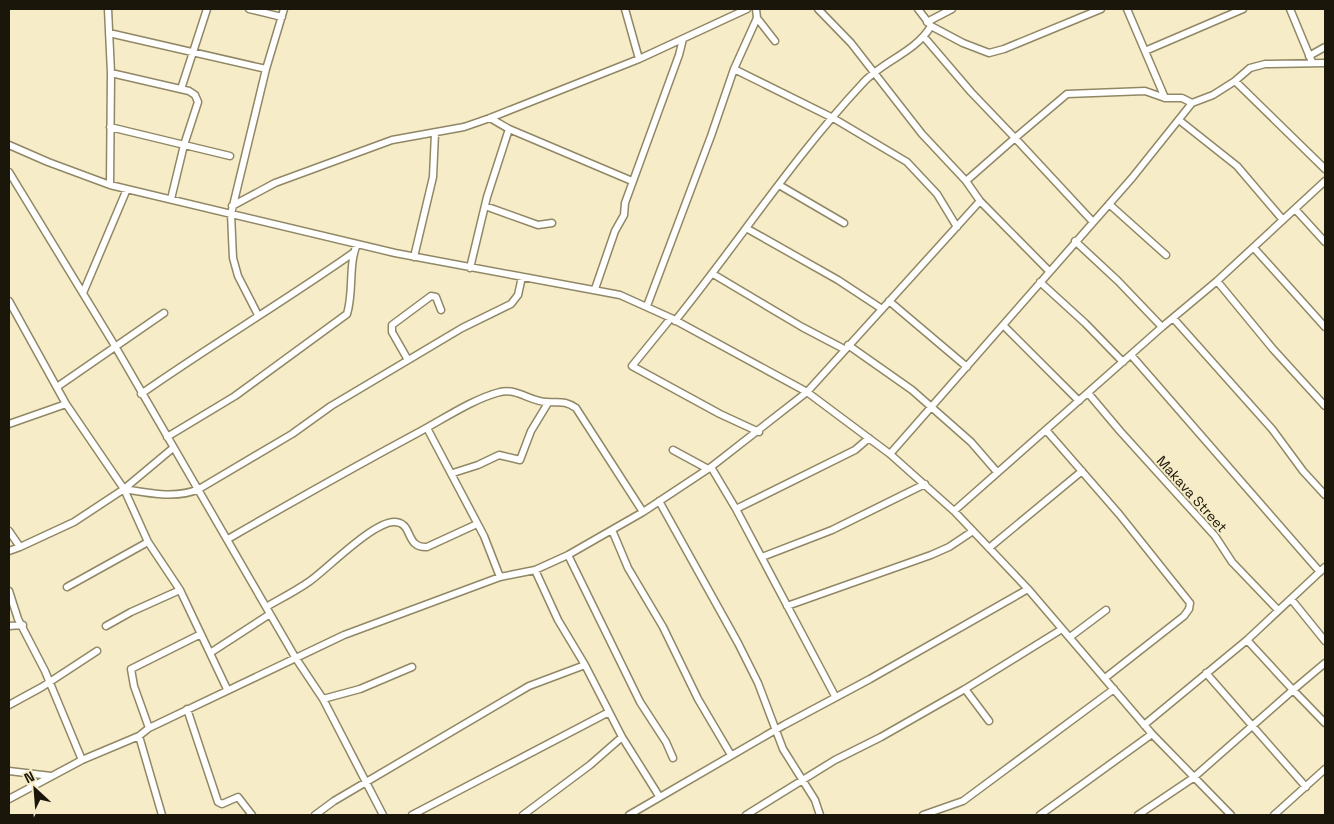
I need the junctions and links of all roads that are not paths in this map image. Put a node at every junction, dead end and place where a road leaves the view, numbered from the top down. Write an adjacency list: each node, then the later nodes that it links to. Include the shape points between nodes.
1 (108, 9): 19 (street)
2 (207, 9): 24 (street)
3 (249, 9): 16 (street)
4 (284, 9): 16 (street)
5 (625, 9): 26 (street)
6 (748, 9): 15 (street)
7 (756, 9): 17 (street)
8 (818, 9): 31 (street)
9 (918, 9): 18 (street)
10 (952, 9): 18 (street)
11 (1101, 9): 18 (street, via 989,53)
12 (1127, 9): 25 (street)
13 (1243, 9): 25 (street)
14 (1290, 9): 27 (street)
15 (736, 10): 21 (street)
16 (282, 17): 30 (street)
17 (757, 18): 22 (street); 29 (street)
18 (929, 24): 20 (street)
19 (109, 33): 24 (street); 32 (street)
20 (924, 37): 31 (street); 43 (street, via 970,92)
21 (683, 39): 26 (street); 51 (street)
22 (775, 41)
23 (1325, 47): 27 (street)
24 (193, 51): 30 (street); 34 (street)
25 (1145, 51): 35 (street)
26 (639, 59): 37 (street)
27 (1310, 59): 28 (street); 33 (street, via 1250,68)
28 (1325, 63)
29 (734, 68): 38 (street); 85 (street)
30 (266, 69): 58 (street)
31 (876, 72): 38 (street); 49 (street, via 893,99)
32 (111, 73): 34 (street); 40 (street)
33 (1235, 82): 36 (street, via 1213,95); 47 (street)
34 (181, 89): 45 (street, via 196,95 198,102)
35 (1166, 98): 36 (street); 43 (street, via 1145,91 1068,94)
36 (1192, 102): 39 (street)
37 (490, 118): 41 (street); 42 (street, via 464,128)
38 (832, 118): 53 (street); 66 (street, via 908,162 937,194)
39 (1179, 120): 57 (street); 62 (street, via 1237,166)
40 (110, 126): 45 (street); 52 (street)
41 (509, 129): 51 (street); 59 (street)
42 (435, 133): 58 (street, via 392,140 275,183); 74 (street, via 433,177)
43 (1015, 138): 49 (street); 64 (street)
44 (9, 145): 52 (street)
45 (184, 145): 46 (street); 55 (street)
46 (230, 156)
47 (1325, 169)
48 (9, 172): 82 (street)
49 (966, 181): 56 (street)
50 (1325, 181): 60 (street)
51 (632, 182): 81 (street, via 624,215 615,231)
52 (110, 185): 54 (street)
53 (780, 186): 63 (street); 67 (street)
54 (126, 189): 55 (street); 82 (street)
55 (171, 199): 61 (street)
56 (980, 201): 66 (street); 76 (street)
57 (1109, 204): 64 (street); 73 (street)
58 (232, 206): 61 (street)
59 (485, 206): 65 (street, via 538,224); 75 (street)
60 (1295, 209): 62 (street); 69 (street)
61 (231, 214): 70 (street); 90 (street, via 233,258 238,276)
62 (1282, 220): 71 (street)
63 (844, 222)
64 (1093, 222): 68 (street)
65 (552, 223)
66 (957, 227): 84 (street)
67 (746, 228): 77 (street); 86 (street)
68 (1075, 241): 76 (street); 95 (street)
69 (1325, 242)
70 (356, 244): 72 (street); 74 (street)
71 (1254, 248): 79 (street); 94 (street)
72 (353, 254): 90 (street); 115 (street, via 347,314 235,396)
73 (1166, 255)
74 (414, 257): 75 (street)
75 (470, 268): 78 (street)
76 (1049, 271): 80 (street)
77 (713, 274): 92 (street); 97 (street)
78 (522, 277): 81 (street); 99 (street, via 518,295 511,304)
79 (1218, 281): 91 (street); 109 (street)
80 (1040, 282): 93 (street); 100 (street)
81 (595, 289): 85 (street)
82 (83, 293): 96 (street)
83 (9, 301): 89 (street)
84 (889, 302): 86 (street); 101 (street)
85 (647, 306): 92 (street)
86 (882, 309): 97 (street)
87 (441, 310): 99 (street, via 436,298 431,296 392,325 392,332)
88 (164, 313): 96 (street)
89 (11, 314): 102 (street, via 31,339)
90 (258, 315): 105 (street)
91 (1173, 318): 95 (street); 127 (street, via 1272,429)
92 (673, 320): 103 (street); 114 (street, via 632,364 634,367)
93 (1004, 326): 101 (street); 106 (street)
94 (1325, 327)
95 (1162, 328): 98 (street)
96 (115, 346): 102 (street); 105 (street)
97 (846, 347): 103 (street); 110 (street, via 912,390)
98 (1131, 355): 100 (street); 145 (street)
99 (408, 360): 125 (street, via 331,406 292,434)
100 (1123, 362): 104 (street)
101 (967, 367): 110 (street)
102 (57, 387): 108 (street)
103 (807, 392): 114 (street); 116 (street)
104 (1088, 393): 106 (street); 155 (street, Makava Street, via 1215,536 1232,562)
105 (141, 394): 115 (street)
106 (1079, 400): 113 (street)
107 (548, 402): 112 (street, via 510,391 499,392); 123 (street, via 531,431 520,460 503,454); 131 (street, via 558,401 576,408)
108 (66, 404): 111 (street); 126 (street)
109 (1325, 406)
110 (932, 408): 119 (street); 121 (street, via 971,442)
111 (9, 424)
112 (428, 428): 123 (street); 136 (street, via 329,480)
113 (1046, 430): 121 (street); 122 (street)
114 (759, 432): 120 (street)
115 (167, 437): 117 (street)
116 (869, 438): 119 (street); 129 (street, via 848,454)
117 (173, 448): 125 (street); 126 (street)
118 (673, 450): 120 (street)
119 (890, 454): 124 (street)
120 (710, 468): 128 (street); 129 (street)
121 (998, 472): 130 (street)
122 (1082, 472): 139 (street); 172 (street, via 1190,603 1184,616)
123 (453, 474): 132 (street)
124 (925, 484): 130 (street); 142 (street, via 832,530)
125 (199, 488): 126 (street, via 175,494); 136 (street)
126 (124, 489): 137 (street); 138 (street, via 74,522)
127 (1325, 495)
128 (659, 501): 131 (street); 188 (street, via 758,683)
129 (736, 510): 142 (street)
130 (954, 511): 135 (street)
131 (643, 512): 133 (street)
132 (478, 524): 146 (street); 153 (street, via 427,547 419,547 413,544 405,526 389,522 358,541 309,582)
133 (612, 530): 141 (street); 192 (street, via 628,568 664,627 698,699)
134 (9, 531): 138 (street)
135 (973, 531): 139 (street); 152 (street, via 931,555)
136 (228, 539): 153 (street)
137 (148, 542): 147 (street); 149 (street)
138 (20, 547): 140 (street)
139 (989, 548): 148 (street)
140 (9, 551)
141 (568, 555): 144 (street); 193 (street, via 640,702)
142 (762, 557): 152 (street)
143 (1325, 567): 145 (street)
144 (535, 570): 146 (street); 169 (street, via 558,620)
145 (1320, 572): 151 (street)
146 (500, 576): 167 (street)
147 (67, 587)
148 (1028, 589): 160 (street); 178 (street)
149 (180, 590): 159 (street); 161 (street)
150 (9, 591): 157 (street)
151 (1291, 599): 155 (street); 164 (street)
152 (787, 606): 178 (street)
153 (266, 607): 156 (street)
154 (1106, 610): 162 (street)
155 (1278, 610): 163 (street)
156 (270, 614): 166 (street); 167 (street)
157 (22, 625): 158 (street); 173 (street)
158 (9, 626)
159 (106, 626)
160 (1062, 629): 162 (street); 175 (street)
161 (201, 634): 166 (street); 187 (street, via 131,669)
162 (1070, 637): 172 (street)
163 (1247, 640): 171 (street); 177 (street)
164 (1325, 641)
165 (97, 651): 173 (street)
166 (210, 654): 174 (street)
167 (295, 657): 174 (street); 179 (street)
168 (1325, 663): 177 (street)
169 (585, 665): 182 (street); 200 (street, via 529,686)
170 (412, 667): 179 (street)
171 (1206, 673): 185 (street); 186 (street)
172 (1105, 678): 176 (street)
173 (49, 681): 180 (street); 194 (street)
174 (227, 689): 181 (street)
175 (965, 689): 183 (street); 199 (street, via 835,760)
176 (1114, 689): 185 (street); 213 (street, via 963,801)
177 (1293, 690): 184 (street); 186 (street)
178 (836, 696): 188 (street)
179 (323, 699): 200 (street)
180 (9, 705)
181 (187, 708): 187 (street); 205 (street, via 218,802 222,804 238,798)
182 (609, 712): 191 (street); 208 (street)
183 (989, 721)
184 (1325, 723)
185 (1144, 725): 189 (street)
186 (1252, 726): 198 (street); 201 (street)
187 (149, 728): 190 (street)
188 (774, 730): 192 (street); 199 (street)
189 (1152, 734): 198 (street); 214 (street)
190 (139, 736): 194 (street); 204 (street)
191 (622, 737): 202 (street); 209 (street, via 590,766)
192 (731, 755): 202 (street)
193 (673, 758)
194 (82, 760): 197 (street)
195 (1325, 769): 201 (street)
196 (9, 771): 197 (street)
197 (52, 776): 203 (street)
198 (1193, 778): 215 (street); 216 (street)
199 (802, 782): 211 (street); 212 (street, via 815,800)
200 (366, 784): 206 (street); 207 (street)
201 (1306, 787): 217 (street)
202 (659, 796): 210 (street)
203 (9, 799)
204 (162, 815)
205 (252, 815)
206 (315, 815)
207 (383, 815)
208 (412, 815)
209 (523, 815)
210 (629, 815)
211 (746, 815)
212 (820, 815)
213 (923, 815)
214 (1040, 815)
215 (1138, 815)
216 (1231, 815)
217 (1274, 815)

